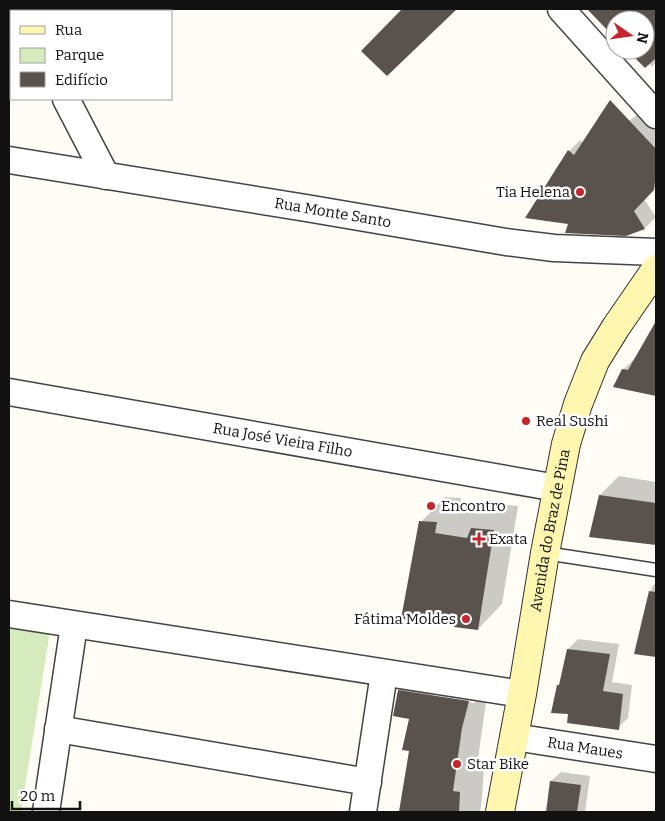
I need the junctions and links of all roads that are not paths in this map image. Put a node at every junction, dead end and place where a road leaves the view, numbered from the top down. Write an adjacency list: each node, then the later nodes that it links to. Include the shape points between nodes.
1 (561, 9): 3 (street)
2 (67, 100): 5 (street)
3 (652, 103)
4 (9, 159): 5 (street, Rua Monte Santo)
5 (106, 176): 6 (street, Rua Monte Santo, via 506,242 554,248)
6 (656, 252)
7 (656, 270): 9 (street, Avenida do Braz de Pina, via 595,361 578,404)
8 (9, 392): 9 (street, Rua José Vieira Filho)
9 (557, 488): 10 (street, Avenida do Braz de Pina)
10 (545, 553): 11 (lane); 15 (street, Avenida do Braz de Pina)
11 (656, 570)
12 (9, 614): 13 (street)
13 (74, 625): 14 (street); 16 (street)
14 (384, 673): 15 (street); 19 (street)
15 (522, 694): 17 (street, Avenida do Braz de Pina)
16 (58, 728): 19 (street); 20 (street)
17 (514, 738): 18 (street, Rua Maues); 22 (street, Avenida do Braz de Pina)
18 (656, 759)
19 (368, 782): 21 (street)
20 (46, 812)
21 (363, 812)
22 (500, 812)

